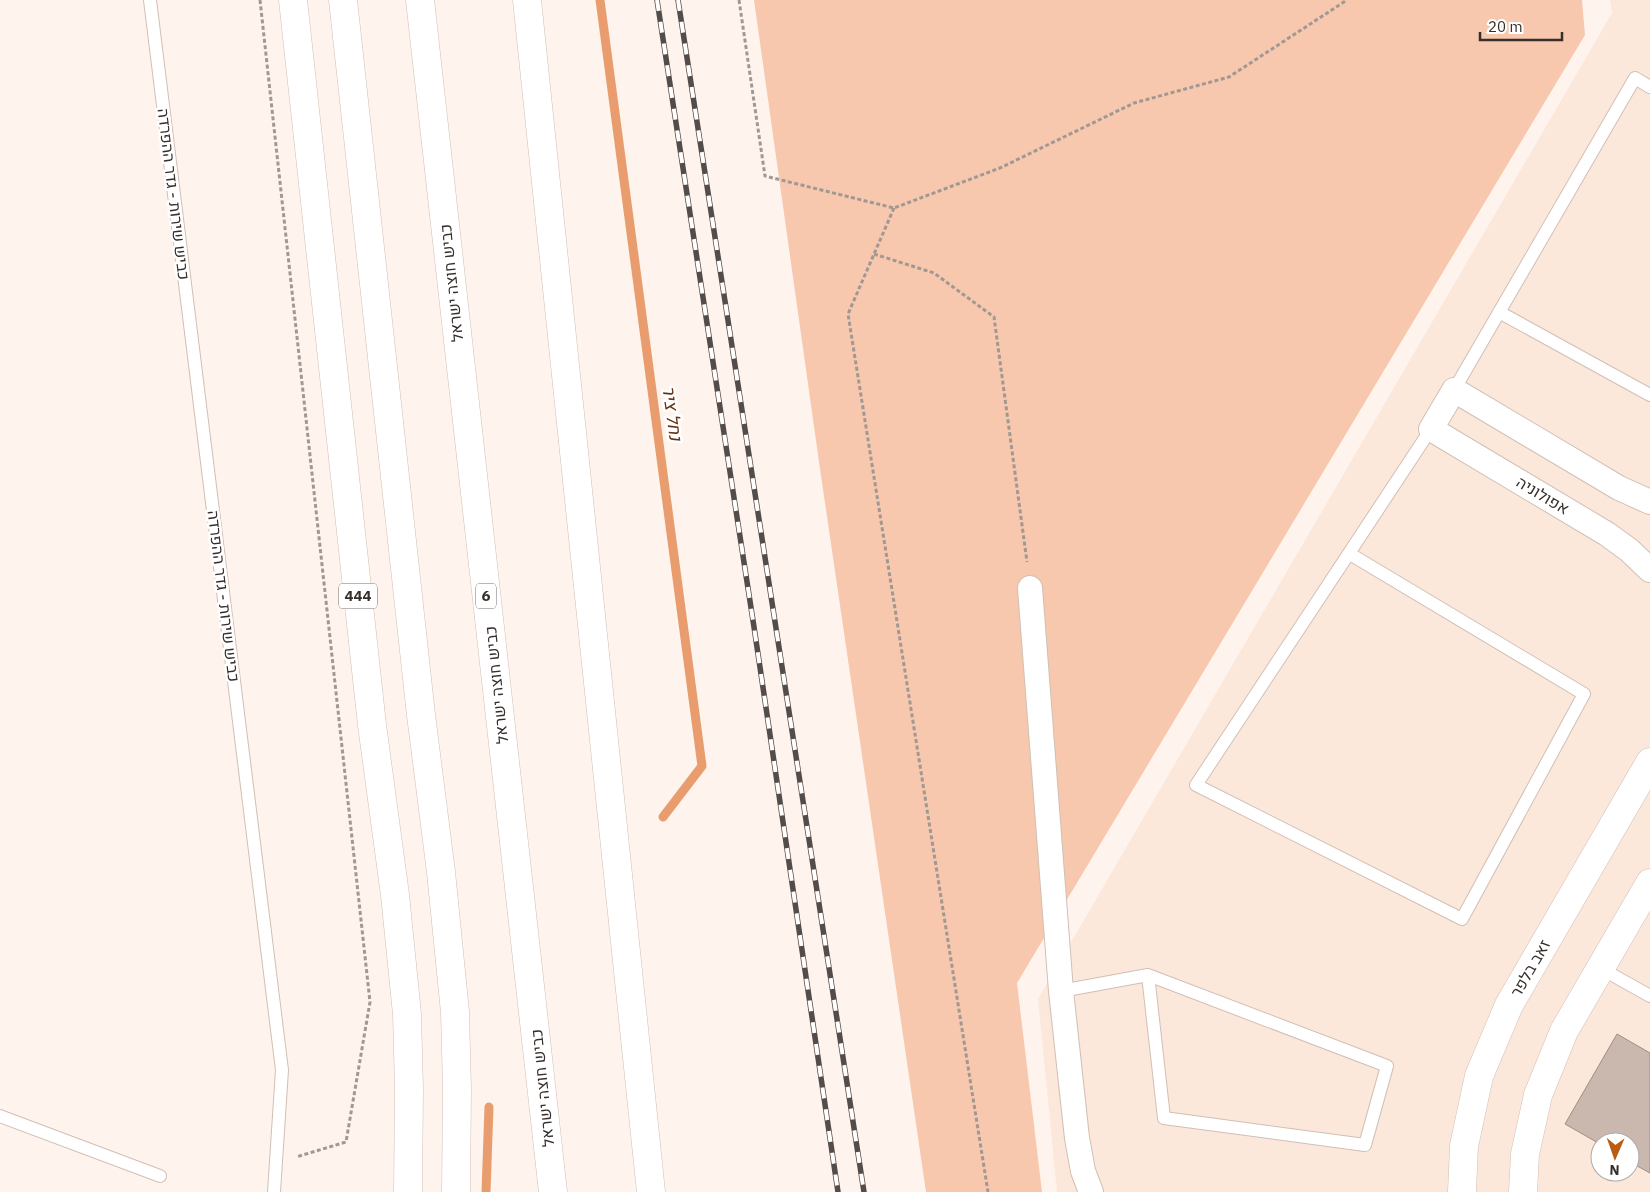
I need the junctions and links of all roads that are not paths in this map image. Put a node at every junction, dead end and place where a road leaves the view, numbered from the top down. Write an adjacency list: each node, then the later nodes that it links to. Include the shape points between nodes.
1 (150, 0): 23 (lane, כביש שירות - גדר ההפרדה, via 282,1070)
2 (293, 0): 24 (main road, 444, via 407,1014)
3 (343, 0): 25 (main road, via 455,1012)
4 (420, 0): 26 (main road, כביש חוצה ישראל / 6)
5 (527, 0): 27 (main road)
6 (1650, 87): 7 (lane, via 1635,78)
7 (1500, 312): 8 (lane); 9 (lane)
8 (1454, 390): 10 (street); 11 (street, via 1619,488)
9 (1650, 395)
10 (1431, 428): 12 (lane); 13 (street, אפולוניה, via 1607,534)
11 (1650, 502)
12 (1350, 554): 12 (lane, via 1196,785 1462,919 1584,694)
13 (1650, 570)
14 (1030, 588): 19 (street)
15 (1650, 762): 29 (main road, זאב בלפר, via 1509,1005 1480,1076 1464,1146)
16 (1650, 883): 17 (main road)
17 (1600, 968): 20 (lane); 30 (main road, via 1564,1032 1538,1095 1525,1154)
18 (1148, 975): 18 (lane, via 1164,1118 1365,1145 1386,1066); 19 (lane)
19 (1061, 991): 28 (street, via 1079,1155)
20 (1650, 996)
21 (0, 1116): 22 (lane)
22 (160, 1176)
23 (274, 1192)
24 (408, 1192)
25 (456, 1192)
26 (553, 1192)
27 (651, 1192)
28 (1091, 1192)
29 (1462, 1192)
30 (1523, 1192)

